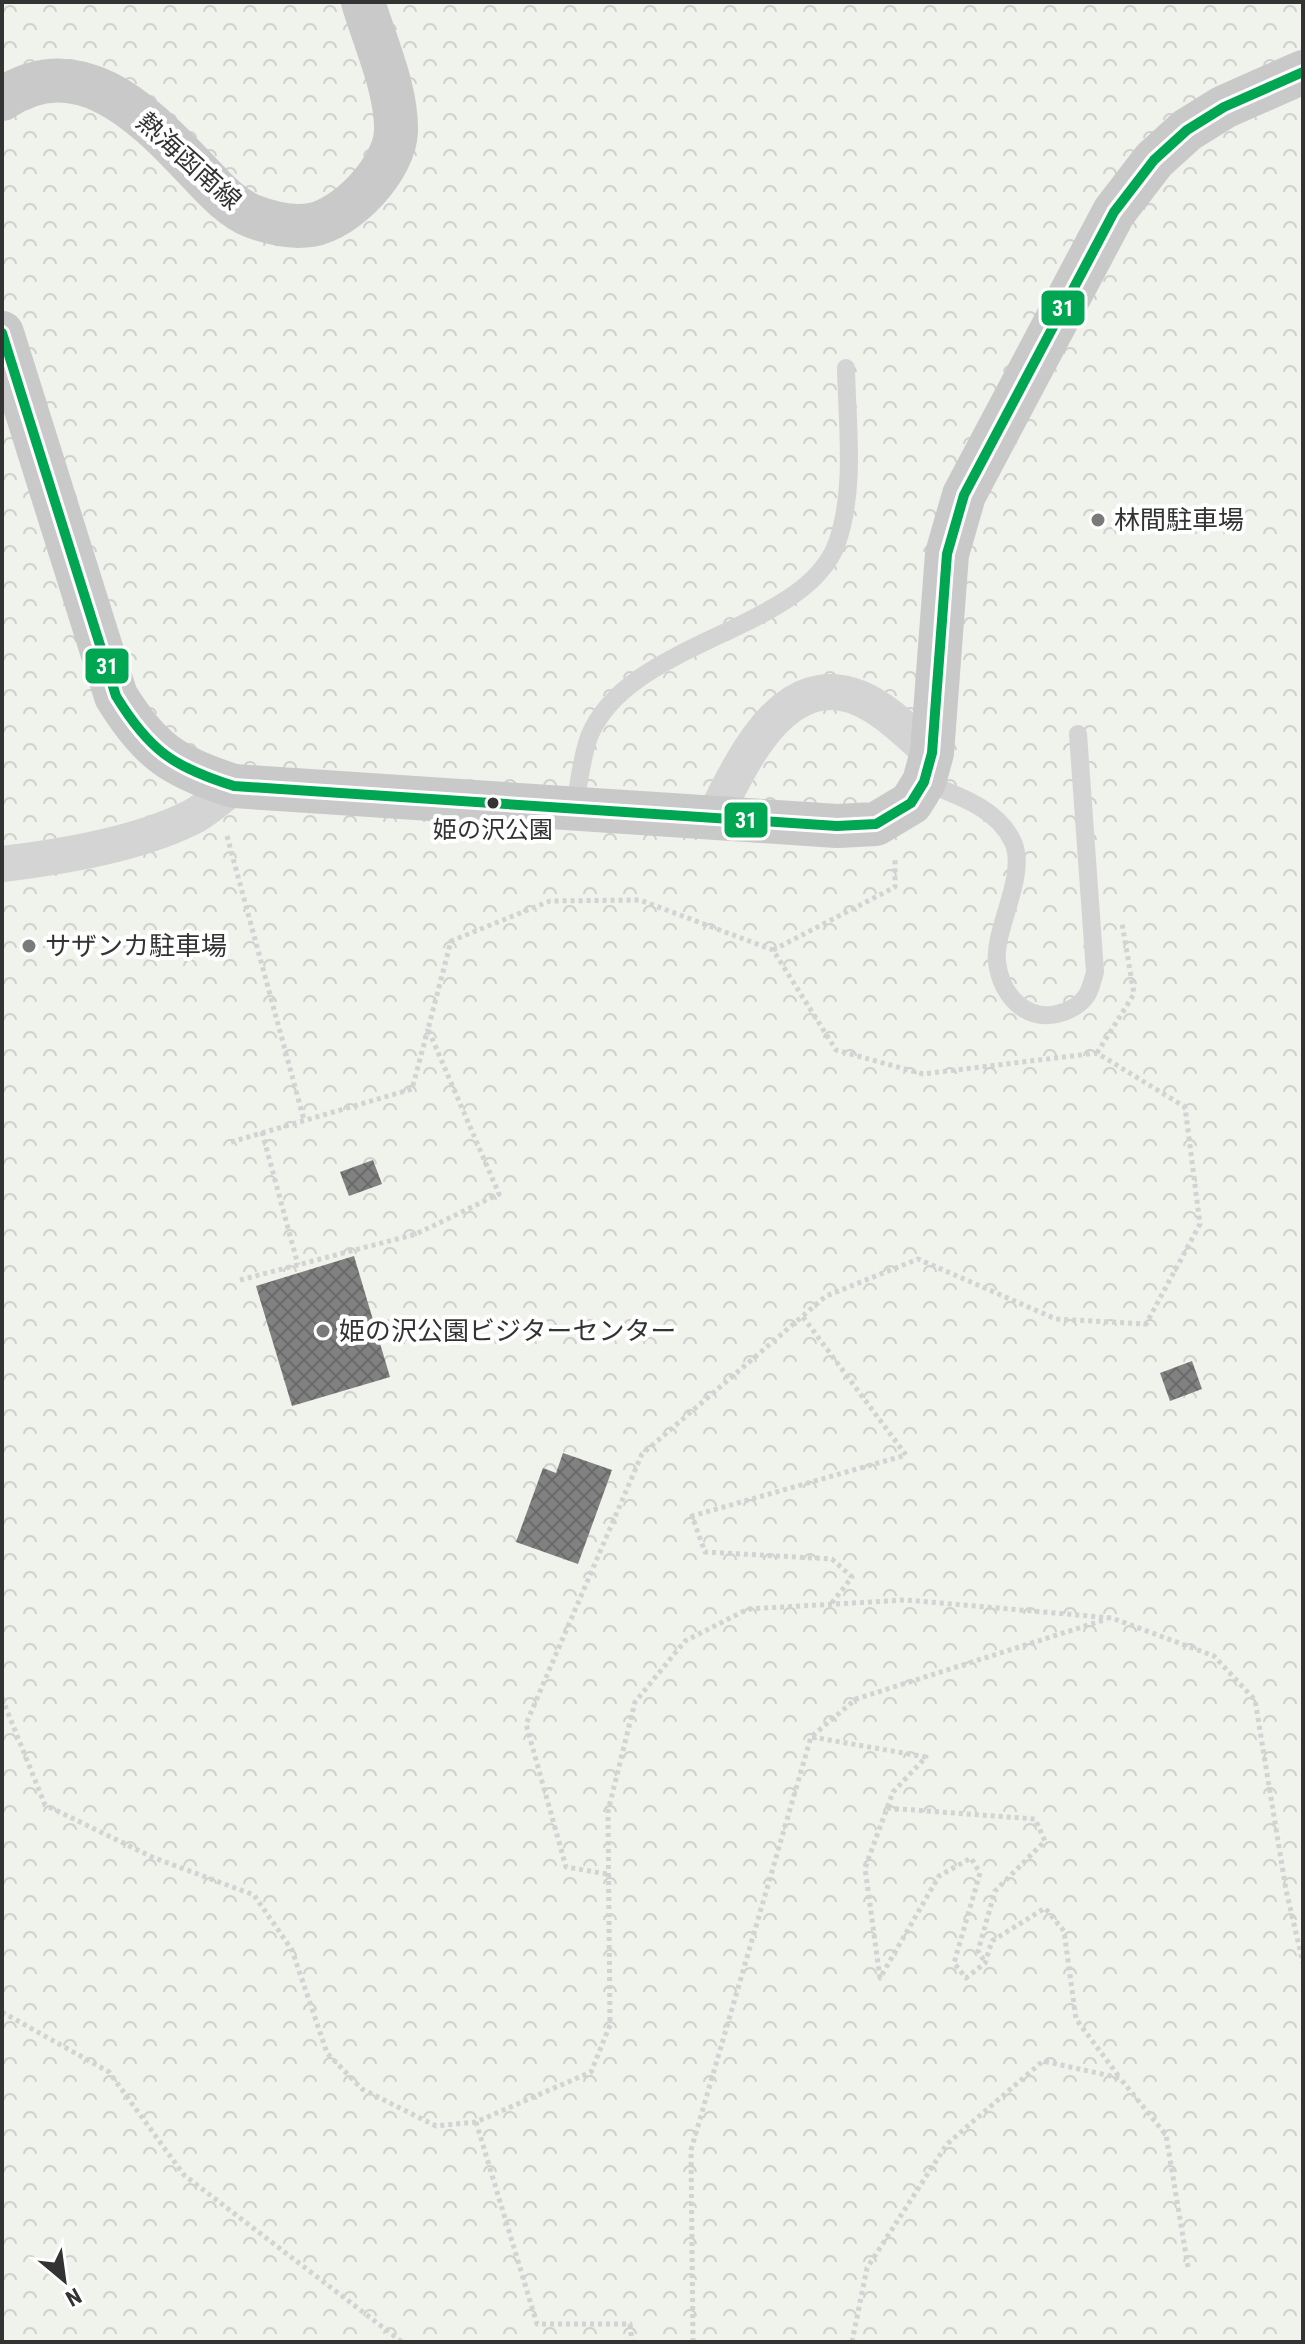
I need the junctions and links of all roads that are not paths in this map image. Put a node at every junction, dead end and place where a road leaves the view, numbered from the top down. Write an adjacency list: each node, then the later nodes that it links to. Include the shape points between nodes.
1 (363, 2): 3 (main road, 熱海函南線, via 396,133 380,176 347,208 313,225 281,225 249,215 223,197 154,125 107,93 72,78 20,87)
2 (1303, 72): 7 (main road, via 1224,107 1187,130 1154,160 1114,212 964,495 947,554)
3 (2, 99)
4 (2, 333): 8 (main road, via 116,696 137,730 166,759)
5 (846, 368): 9 (lane, via 848,504 836,546 788,598 653,669 616,696 589,736)
6 (1078, 734): 7 (lane, via 1095,972 1086,997 1071,1010 1048,1016 1029,1014 1011,1000 996,961 1015,877 1013,842 984,808)
7 (928, 768): 10 (main road, via 911,803 876,824); 10 (street, via 861,698 821,693 790,708 763,731)
8 (234, 786): 9 (main road); 11 (street, via 197,815 163,830 51,858)
9 (574, 809): 10 (main road)
10 (714, 817)
11 (2, 864)

